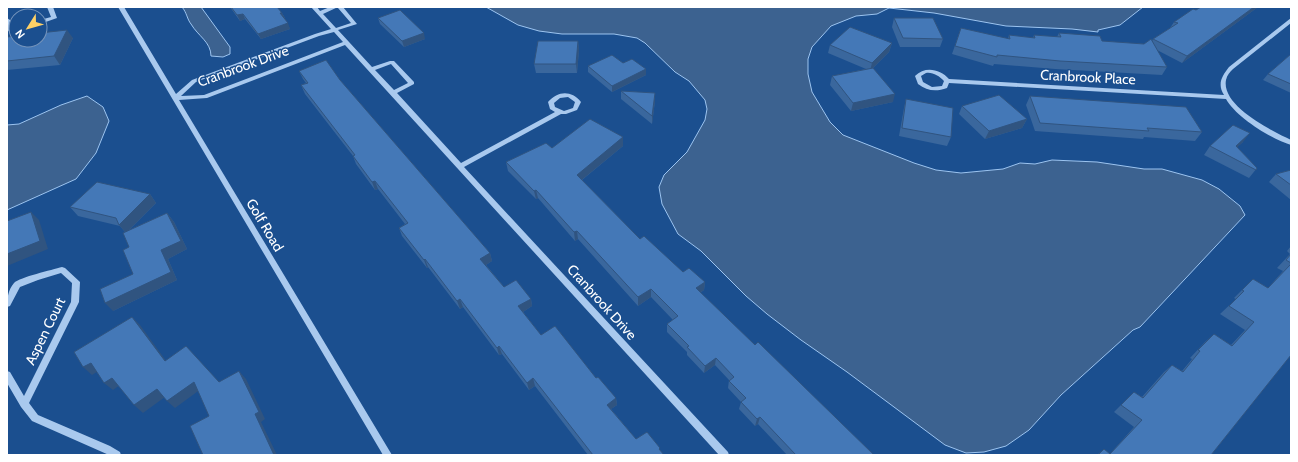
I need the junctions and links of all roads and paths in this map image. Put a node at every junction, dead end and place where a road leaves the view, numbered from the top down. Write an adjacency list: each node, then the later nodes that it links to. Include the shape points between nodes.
1 (50, 7): 7 (street, via 54,18)
2 (121, 7): 15 (street, Golf Road)
3 (314, 7): 6 (street, Cranbrook Drive)
4 (335, 7): 6 (street)
5 (340, 7): 9 (street, via 354,24)
6 (320, 13): 9 (street, Cranbrook Drive)
7 (48, 20)
8 (1291, 20): 14 (street, via 1224,76)
9 (335, 29): 10 (street, Cranbrook Drive); 15 (street, Cranbrook Drive, via 194,81)
10 (347, 42): 11 (street, Cranbrook Drive); 15 (street, Cranbrook Drive, via 205,97)
11 (372, 70): 13 (street, Cranbrook Drive); 13 (street, via 392,62 412,83)
12 (947, 81): 12 (street, Cranbrook Place, via 941,74 930,71 918,76 920,83 929,88 940,89 945,87); 14 (street, Cranbrook Place)
13 (393, 93): 18 (street, Cranbrook Drive)
14 (1228, 97): 17 (street, via 1247,118)
15 (175, 98): 23 (street, Golf Road)
16 (560, 112): 18 (street)
17 (1291, 143)
18 (460, 166): 24 (street, Cranbrook Drive)
19 (7, 304): 21 (street, Aspen Court, via 17,285 36,277 62,270 76,282 75,302)
20 (7, 375): 21 (street, Aspen Court)
21 (24, 404): 22 (street, Aspen Court, via 35,418)
22 (117, 455)
23 (388, 455)
24 (725, 455)

